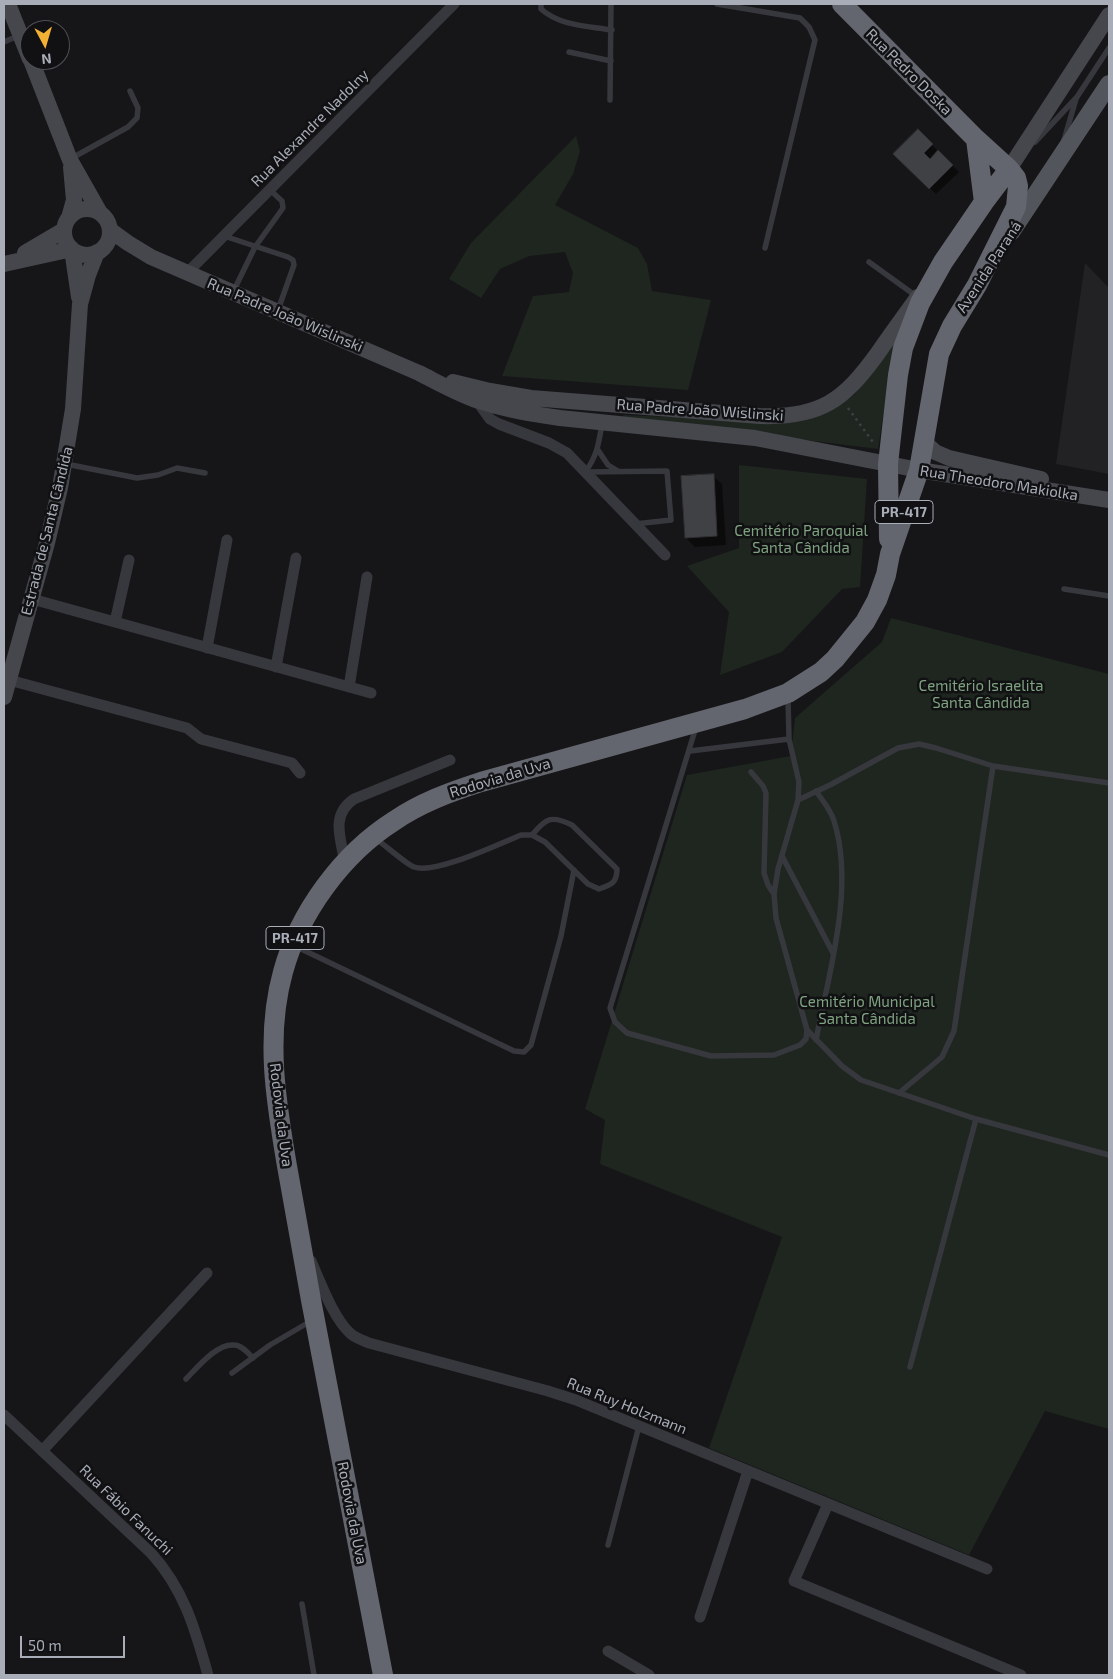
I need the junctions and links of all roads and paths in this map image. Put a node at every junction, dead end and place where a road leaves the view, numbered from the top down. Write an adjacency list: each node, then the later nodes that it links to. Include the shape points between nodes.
1 (8, 4): 9 (main road)
2 (454, 4): 24 (street, Rua Alexandre Nadolny)
3 (541, 4): 8 (lane, via 541,9 558,20)
4 (611, 4): 8 (lane)
5 (717, 4): 32 (lane, via 800,18 815,40)
6 (851, 7): 20 (highway, Rua Pedro Doska)
7 (1109, 15): 23 (main road)
8 (612, 30): 14 (lane)
9 (20, 33)
10 (20, 35): 11 (lane)
11 (4, 42)
12 (1109, 48): 18 (lane)
13 (569, 52): 14 (lane)
14 (611, 61): 19 (lane)
15 (34, 70): 21 (main road)
16 (1109, 84): 22 (main road, Avenida Paraná)
17 (130, 91): 21 (lane, via 138,108 137,118 128,127)
18 (1077, 97): 22 (lane); 23 (lane)
19 (610, 100)
20 (976, 140): 23 (highway, Rua Pedro Doska); 26 (highway)
21 (70, 160): 27 (main road); 28 (main road, via 74,200)
22 (1056, 165): 40 (main road, Avenida Paraná)
23 (1009, 169): 25 (highway, via 1016,178); 26 (highway)
24 (270, 190): 30 (street, Rua Alexandre Nadolny); 31 (lane, via 282,201 283,208)
25 (1018, 190): 26 (highway, via 1009,181 1000,184); 40 (highway, via 1016,207)
26 (987, 197): 37 (highway)
27 (100, 213): 28 (main road, via 80,210); 29 (main road)
28 (66, 224): 33 (main road, via 65,237); 38 (main road)
29 (110, 230): 34 (main road, via 107,243); 35 (main road, Rua Padre João Wislinski)
30 (224, 236): 31 (lane); 39 (street, Rua Alexandre Nadolny)
31 (255, 247): 41 (lane); 44 (lane, via 288,257 294,265)
32 (765, 248)
33 (72, 249): 34 (main road, via 84,254); 38 (main road); 43 (main road, Estrada de Santa Cândida)
34 (100, 250): 35 (main road, Rua Padre João Wislinski); 43 (main road, Estrada de Santa Cândida, via 88,275)
35 (151, 257): 39 (main road, Rua Padre João Wislinski)
36 (869, 262): 42 (lane)
37 (942, 262): 42 (main road, Rua Padre João Wislinski); 53 (highway, via 920,303 903,348)
38 (4, 264)
39 (187, 273): 41 (main road, Rua Padre João Wislinski)
40 (976, 285): 50 (highway, Avenida Paraná, via 939,354)
41 (233, 292): 44 (main road, Rua Padre João Wislinski)
42 (918, 297): 46 (main road, Rua Padre João Wislinski, via 863,373)
43 (80, 304): 52 (main road, Estrada de Santa Cândida, via 74,401)
44 (278, 312): 45 (main road, Rua Padre João Wislinski)
45 (419, 373): 47 (main road, Rua Padre João Wislinski); 48 (main road, Rua Padre João Wislinski, via 531,398)
46 (839, 397): 48 (main road, Rua Padre João Wislinski, via 818,409 792,415); 53 (path)
47 (478, 401): 49 (main road, Rua Padre João Wislinski, via 532,414); 55 (street, via 490,419 558,447)
48 (685, 410): 49 (main road, via 623,410)
49 (602, 422): 51 (lane); 53 (main road, Rua Padre João Wislinski, via 737,436)
50 (924, 442): 54 (highway, Avenida Paraná); 58 (main road, Rua Theodoro Makiolka, via 949,458)
51 (598, 450): 55 (lane); 56 (lane, via 608,465)
52 (64, 464): 57 (lane, via 137,478 177,468); 69 (main road, Estrada de Santa Cândida)
53 (888, 464): 54 (main road, Rua Theodoro Makiolka); 62 (highway, Rodovia da Uva / PR-417)
54 (919, 470): 59 (main road, Rua Theodoro Makiolka); 62 (highway, Rodovia da Uva / PR-417)
55 (585, 472): 56 (lane); 60 (street)
56 (618, 472): 60 (lane, via 667,471 671,520)
57 (205, 473)
58 (1109, 495)
59 (1109, 500)
60 (635, 524): 63 (street)
61 (227, 540): 71 (street)
62 (890, 554): 76 (highway, Rodovia da Uva / PR-417, via 877,600 865,622 821,672)
63 (665, 555)
64 (296, 558): 72 (street)
65 (129, 560): 70 (street)
66 (367, 577): 74 (street)
67 (1064, 589): 68 (lane)
68 (1109, 596)
69 (32, 599): 70 (street); 73 (main road, Estrada de Santa Cândida)
70 (114, 622): 71 (street)
71 (207, 648): 72 (street)
72 (276, 667): 74 (street)
73 (9, 680): 77 (main road, Estrada de Santa Cândida); 84 (street, via 187,728 200,739 292,763)
74 (349, 687): 75 (street)
75 (371, 693)
76 (788, 693): 78 (highway, Rodovia da Uva / PR-417); 79 (lane)
77 (4, 697)
78 (698, 723): 80 (lane); 89 (highway, Rodovia da Uva / PR-417, via 514,772 449,793 394,820)
79 (789, 739): 80 (lane); 87 (lane, via 799,782)
80 (690, 751): 96 (lane, via 610,1008 615,1022 627,1033 711,1056 774,1055 800,1045 806,1039)
81 (450, 760): 91 (street, via 345,805 339,821)
82 (993, 766): 85 (lane); 86 (lane, via 920,744 898,748); 98 (lane, via 954,1032 942,1057)
83 (751, 772): 93 (lane, via 766,793 764,873)
84 (300, 773)
85 (1109, 783)
86 (816, 791): 87 (lane); 95 (lane, via 833,818 840,844 841,912)
87 (798, 800): 90 (lane)
88 (532, 835): 89 (lane, via 521,835 441,866 424,869 413,867); 92 (lane, via 546,842); 92 (lane, via 542,822 563,820 617,869 617,877 612,885 599,889 588,884)
89 (373, 836): 91 (highway, Rodovia da Uva / PR-417)
90 (782, 856): 93 (lane); 95 (lane)
91 (345, 863): 94 (highway, Rodovia da Uva / PR-417, via 310,911)
92 (574, 870): 94 (lane, via 559,946 531,1045 524,1052 514,1051)
93 (774, 894): 96 (lane, via 776,918)
94 (292, 945): 101 (highway, Rodovia da Uva / PR-417, via 277,997 273,1058 279,1116)
95 (833, 953): 97 (lane)
96 (807, 1030): 97 (lane)
97 (816, 1040): 98 (lane, via 861,1080)
98 (899, 1093): 99 (lane)
99 (976, 1119): 100 (lane); 105 (lane)
100 (1109, 1155)
101 (300, 1238): 103 (highway, Rodovia da Uva / PR-417); 109 (street, Rua Ruy Holzmann, via 341,1322 358,1338 548,1390)
102 (207, 1273): 110 (street)
103 (315, 1318): 104 (lane); 120 (highway, Rodovia da Uva / PR-417)
104 (253, 1358): 106 (lane); 107 (lane, via 240,1347 226,1346 217,1350)
105 (910, 1367)
106 (232, 1374)
107 (186, 1379)
108 (4, 1415): 110 (street, Rua Fábio Fanuchi)
109 (639, 1426): 111 (street, Rua Ruy Holzmann); 113 (lane)
110 (42, 1451): 118 (street, Rua Fábio Fanuchi, via 163,1566 194,1625)
111 (748, 1471): 112 (street, Rua Ruy Holzmann); 116 (street)
112 (828, 1504): 114 (street, Rua Ruy Holzmann); 122 (street, via 794,1581)
113 (608, 1545)
114 (987, 1569)
115 (302, 1604): 119 (lane)
116 (700, 1617)
117 (608, 1651): 121 (street)
118 (208, 1675)
119 (314, 1675)
120 (383, 1675)
121 (649, 1675)
122 (1022, 1675)

